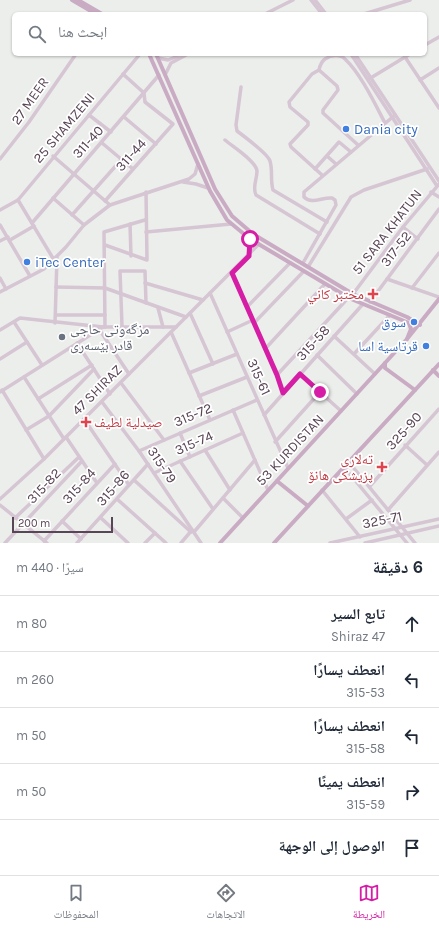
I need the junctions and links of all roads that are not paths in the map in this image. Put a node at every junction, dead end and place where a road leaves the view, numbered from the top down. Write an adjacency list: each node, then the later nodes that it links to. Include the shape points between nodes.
1 (72, 0): 10 (main road)
2 (78, 0): 11 (main road)
3 (84, 0): 12 (main road)
4 (293, 0): 13 (street)
5 (298, 0): 14 (street)
6 (311, 0): 9 (street)
7 (322, 0): 9 (street)
8 (410, 0): 17 (street)
9 (316, 2): 15 (street); 16 (street)
10 (93, 12)
11 (99, 12)
12 (104, 12)
13 (268, 12)
14 (274, 12)
15 (321, 12)
16 (324, 12)
17 (371, 12)
18 (439, 36): 19 (street)
19 (427, 44)
20 (75, 56): 55 (street, 27 MEER)
21 (138, 56): 32 (street, 25 SHAMZENI)
22 (150, 56): 33 (main road)
23 (157, 56): 24 (street, via 169,60); 31 (main road)
24 (178, 56)
25 (184, 56): 31 (street, via 170,64)
26 (353, 56): 34 (street)
27 (356, 56): 34 (street)
28 (405, 57): 34 (street); 35 (street)
29 (439, 68): 35 (street)
30 (319, 70): 46 (street, via 327,57 338,56 345,59 366,88); 51 (street, via 337,86 338,90 323,113); 59 (street, via 312,74 289,102 290,107 308,122 290,144 291,147)
31 (166, 73): 44 (main road)
32 (123, 74): 37 (street); 41 (street, 25 SHAMZENI)
33 (160, 75): 37 (street, 311-40); 45 (main road)
34 (370, 78): 42 (street)
35 (420, 80): 39 (street)
36 (241, 87): 80 (street, via 236,125 238,131 270,159 270,181 273,190)
37 (144, 93): 43 (street, 311-40); 50 (street, 311-44, via 145,102 173,124)
38 (439, 99): 39 (street)
39 (435, 102): 40 (street)
40 (439, 108)
41 (89, 115): 47 (street); 53 (street, 25 SHAMZENI)
42 (394, 116): 46 (street); 60 (street); 64 (street)
43 (124, 117): 47 (street, 311-40); 50 (street)
44 (185, 117): 45 (main road); 95 (main road, via 215,189 232,216 253,234)
45 (179, 119): 57 (main road)
46 (385, 123): 51 (street)
47 (111, 132): 49 (street, 311-40)
48 (225, 140): 88 (street, via 255,164 256,196)
49 (102, 143): 56 (street); 62 (street, 311-40)
50 (156, 144): 61 (street, 311-44)
51 (358, 145): 52 (street)
52 (351, 152): 54 (street, via 339,142); 58 (street)
53 (53, 156): 62 (street); 73 (street, 25 SHAMZENI)
54 (327, 156): 58 (street); 59 (street)
55 (0, 159)
56 (121, 160): 61 (street); 68 (street)
57 (198, 163): 65 (street, via 193,176); 67 (main road)
58 (336, 164): 63 (street)
59 (315, 169): 63 (street)
60 (427, 169): 66 (street); 103 (street, via 364,190 351,197)
61 (133, 170): 74 (street, 311-44)
62 (74, 174): 68 (street); 72 (street, 311-40)
63 (322, 175): 80 (street, via 303,194 309,200 335,200 336,207)
64 (439, 181)
65 (180, 182): 67 (street); 69 (street)
66 (438, 185): 70 (street, 51 SARA KHATUN)
67 (208, 188): 82 (main road)
68 (93, 190): 74 (street); 78 (street)
69 (146, 192): 75 (street); 79 (street)
70 (431, 192): 71 (street); 86 (street, 51 SARA KHATUN)
71 (439, 197)
72 (53, 198): 78 (street); 84 (street, 311-40)
73 (18, 200): 77 (street, 25 SHAMZENI); 84 (street)
74 (105, 201): 75 (street)
75 (110, 205): 85 (street)
76 (439, 209): 91 (street, 317-52)
77 (0, 210)
78 (72, 215): 85 (street)
79 (145, 220): 81 (street); 87 (street)
80 (327, 222): 88 (street)
81 (130, 224): 94 (street, via 104,232); 98 (street)
82 (231, 224): 87 (street); 90 (main road)
83 (0, 225): 89 (street)
84 (33, 225): 89 (street, 311-40); 100 (street)
85 (84, 225): 100 (street)
86 (403, 227): 91 (street); 118 (street, 51 SARA KHATUN)
87 (146, 232): 98 (street, via 147,260)
88 (320, 234): 102 (street)
89 (9, 238): 92 (street, 311-40); 106 (street)
90 (250, 239): 93 (main road); 99 (street)
91 (418, 239): 108 (street, 317-52)
92 (0, 241)
93 (259, 244): 97 (main road); 99 (street, 47 SHIRAZ)
94 (104, 245): 98 (street); 112 (street)
95 (279, 249): 97 (main road); 102 (main road)
96 (439, 253): 113 (street)
97 (276, 254): 101 (main road)
98 (131, 256)
99 (249, 256): 105 (street, 47 SHIRAZ)
100 (55, 258): 106 (street, via 44,269); 111 (street)
101 (290, 263): 104 (main road); 125 (street)
102 (303, 263): 103 (main road)
103 (308, 267): 118 (main road)
104 (304, 271): 110 (main road); 134 (street)
105 (232, 273): 116 (street, 47 SHIRAZ); 125 (street)
106 (30, 276): 114 (street)
107 (0, 278): 114 (street)
108 (386, 279): 113 (street); 122 (street, 317-52)
109 (145, 283): 117 (street, via 145,271 120,271); 121 (street); 123 (street)
110 (325, 284): 119 (main road); 149 (street)
111 (56, 287): 112 (street); 128 (street)
112 (105, 288): 117 (street); 129 (street)
113 (412, 288): 120 (street)
114 (6, 289): 115 (street)
115 (0, 292)
116 (210, 293): 121 (street, 47 SHIRAZ); 144 (street, 315-61)
117 (121, 294): 123 (street); 137 (street)
118 (353, 294): 122 (main road)
119 (349, 297): 124 (main road); 164 (street)
120 (439, 298): 136 (main road, 53 KURDISTAN)
121 (203, 300): 127 (street, 47 SHIRAZ)
122 (370, 302): 132 (main road)
123 (146, 303): 126 (street)
124 (363, 304): 130 (main road); 145 (street, 315-58)
125 (247, 307): 134 (street)
126 (158, 308): 131 (street); 139 (street)
127 (190, 313): 131 (street, 47 SHIRAZ); 155 (street)
128 (56, 315): 129 (street); 135 (street)
129 (105, 315): 138 (street)
130 (390, 315): 132 (main road); 151 (street)
131 (186, 317): 140 (street, 47 SHIRAZ)
132 (406, 319): 136 (main road); 146 (main road, via 412,326)
133 (14, 322): 135 (street, via 20,318); 142 (street); 147 (street)
134 (253, 322): 144 (street); 149 (street)
135 (55, 323): 138 (street)
136 (420, 325): 146 (main road, 53 KURDISTAN)
137 (122, 326): 138 (street); 139 (street)
138 (104, 327): 141 (street)
139 (164, 327): 140 (street)
140 (176, 327): 143 (street, 47 SHIRAZ)
141 (99, 329): 148 (street); 161 (street)
142 (0, 330)
143 (171, 332): 160 (street); 161 (street, 47 SHIRAZ)
144 (227, 332): 150 (street, 315-61)
145 (334, 336): 151 (street); 152 (street, 315-58)
146 (407, 340): 154 (main road, 53 KURDISTAN)
147 (27, 342): 153 (street); 157 (street)
148 (77, 343): 157 (street); 158 (street)
149 (265, 349): 164 (street)
150 (237, 354): 155 (street); 167 (street, 315-61)
151 (354, 354): 163 (street)
152 (317, 355): 162 (street, 315-58); 174 (street)
153 (0, 359)
154 (385, 363): 163 (main road, 53 KURDISTAN); 169 (main road, via 385,368)
155 (213, 364): 160 (street)
156 (439, 364): 159 (main road)
157 (42, 365): 166 (street)
158 (93, 367): 173 (street); 176 (street); 183 (street)
159 (433, 370): 165 (main road); 169 (main road)
160 (189, 373): 175 (street)
161 (129, 374): 168 (street, 47 SHIRAZ)
162 (300, 374): 171 (street); 172 (street, 315-58)
163 (375, 374): 174 (main road, 53 KURDISTAN)
164 (277, 375): 172 (street)
165 (439, 376)
166 (24, 377): 170 (street); 176 (street)
167 (247, 377): 175 (street); 177 (street, 315-61)
168 (121, 382): 173 (street, 47 SHIRAZ); 190 (street)
169 (415, 390): 202 (main road)
170 (1, 391): 186 (street)
171 (320, 392): 181 (street); 191 (street)
172 (283, 393): 182 (street, 315-58)
173 (110, 394): 178 (street, 47 SHIRAZ)
174 (357, 394): 181 (main road, 53 KURDISTAN)
175 (199, 396): 185 (street)
176 (38, 399): 183 (street)
177 (257, 400): 180 (street, 315-72); 182 (street, 315-61)
178 (102, 402): 184 (street, 47 SHIRAZ); 194 (street, 315-79)
179 (439, 409): 192 (street, 325-90)
180 (233, 410): 185 (street, 315-72); 188 (street)
181 (341, 411): 207 (main road, 53 KURDISTAN)
182 (264, 415): 191 (street, 315-61)
183 (49, 416): 186 (street); 189 (street)
184 (84, 419): 189 (street, 47 SHIRAZ); 203 (street)
185 (210, 420): 187 (street, 315-72)
186 (26, 430): 198 (street)
187 (180, 433): 190 (street, 315-72); 197 (street)
188 (242, 433): 193 (street, 315-74); 199 (street)
189 (65, 438): 196 (street); 198 (street, 47 SHIRAZ)
190 (164, 440): 194 (street, 315-72)
191 (275, 442): 207 (street, 315-61)
192 (406, 445): 205 (street); 215 (street, 325-90)
193 (205, 450): 197 (street, 315-74); 216 (street)
194 (139, 451): 204 (street, 315-79)
195 (438, 455): 205 (street)
196 (79, 457): 200 (street); 227 (street)
197 (190, 457): 201 (street, 315-74)
198 (44, 459): 219 (street, 47 SHIRAZ)
199 (254, 460): 216 (street); 217 (street)
200 (82, 461): 213 (street); 233 (street, 315-82)
201 (180, 461): 210 (street, 315-74); 225 (street)
202 (348, 461): 206 (main road); 208 (street)
203 (114, 464): 213 (street, 315-84); 214 (street)
204 (148, 464): 210 (street, 315-79); 211 (street, 315-86)
205 (427, 465): 226 (street)
206 (344, 466): 209 (street); 218 (main road)
207 (288, 468): 212 (main road, 53 KURDISTAN)
208 (354, 468): 209 (street); 215 (street)
209 (348, 472): 222 (street)
210 (154, 473): 237 (street, 315-79)
211 (134, 480): 214 (street, 315-86); 237 (street)
212 (277, 480): 217 (main road, 53 KURDISTAN); 224 (main road)
213 (97, 483): 232 (street, 315-84)
214 (129, 485): 221 (street, 315-86)
215 (370, 486): 226 (street)
216 (230, 490): 220 (street)
217 (268, 490): 229 (main road, 53 KURDISTAN)
218 (322, 490): 224 (main road); 230 (street)
219 (0, 497)
220 (223, 498): 225 (street); 229 (street)
221 (117, 499): 228 (street, 315-86); 238 (street)
222 (372, 500): 230 (street); 236 (street)
223 (0, 505): 227 (street)
224 (308, 506): 252 (main road)
225 (213, 509): 237 (street)
226 (388, 510): 235 (street)
227 (15, 518): 233 (street)
228 (101, 518): 242 (street, 315-86); 246 (street)
229 (243, 518): 251 (main road, 53 KURDISTAN)
230 (346, 519): 241 (street)
231 (439, 519): 235 (street, 325-71)
232 (62, 521): 242 (street); 243 (street, 315-84)
233 (22, 524): 243 (street); 244 (street, 315-82)
234 (439, 526): 239 (street, 325-71)
235 (403, 528): 236 (street, 325-71); 239 (street)
236 (396, 529): 240 (street); 241 (street, 325-71)
237 (192, 531): 249 (street); 250 (street, 315-79)
238 (155, 533): 247 (street); 248 (street)
239 (407, 533): 240 (street, 325-71); 256 (street)
240 (400, 535): 254 (street, 325-71); 255 (street)
241 (360, 537): 253 (street, 325-71)
242 (81, 539): 245 (street, 315-86)
243 (46, 542)
244 (5, 543)
245 (77, 543)
246 (128, 543)
247 (145, 543)
248 (166, 543)
249 (181, 543)
250 (202, 543)
251 (220, 543)
252 (274, 543)
253 (330, 543)
254 (365, 543)
255 (407, 543)
256 (415, 543)

